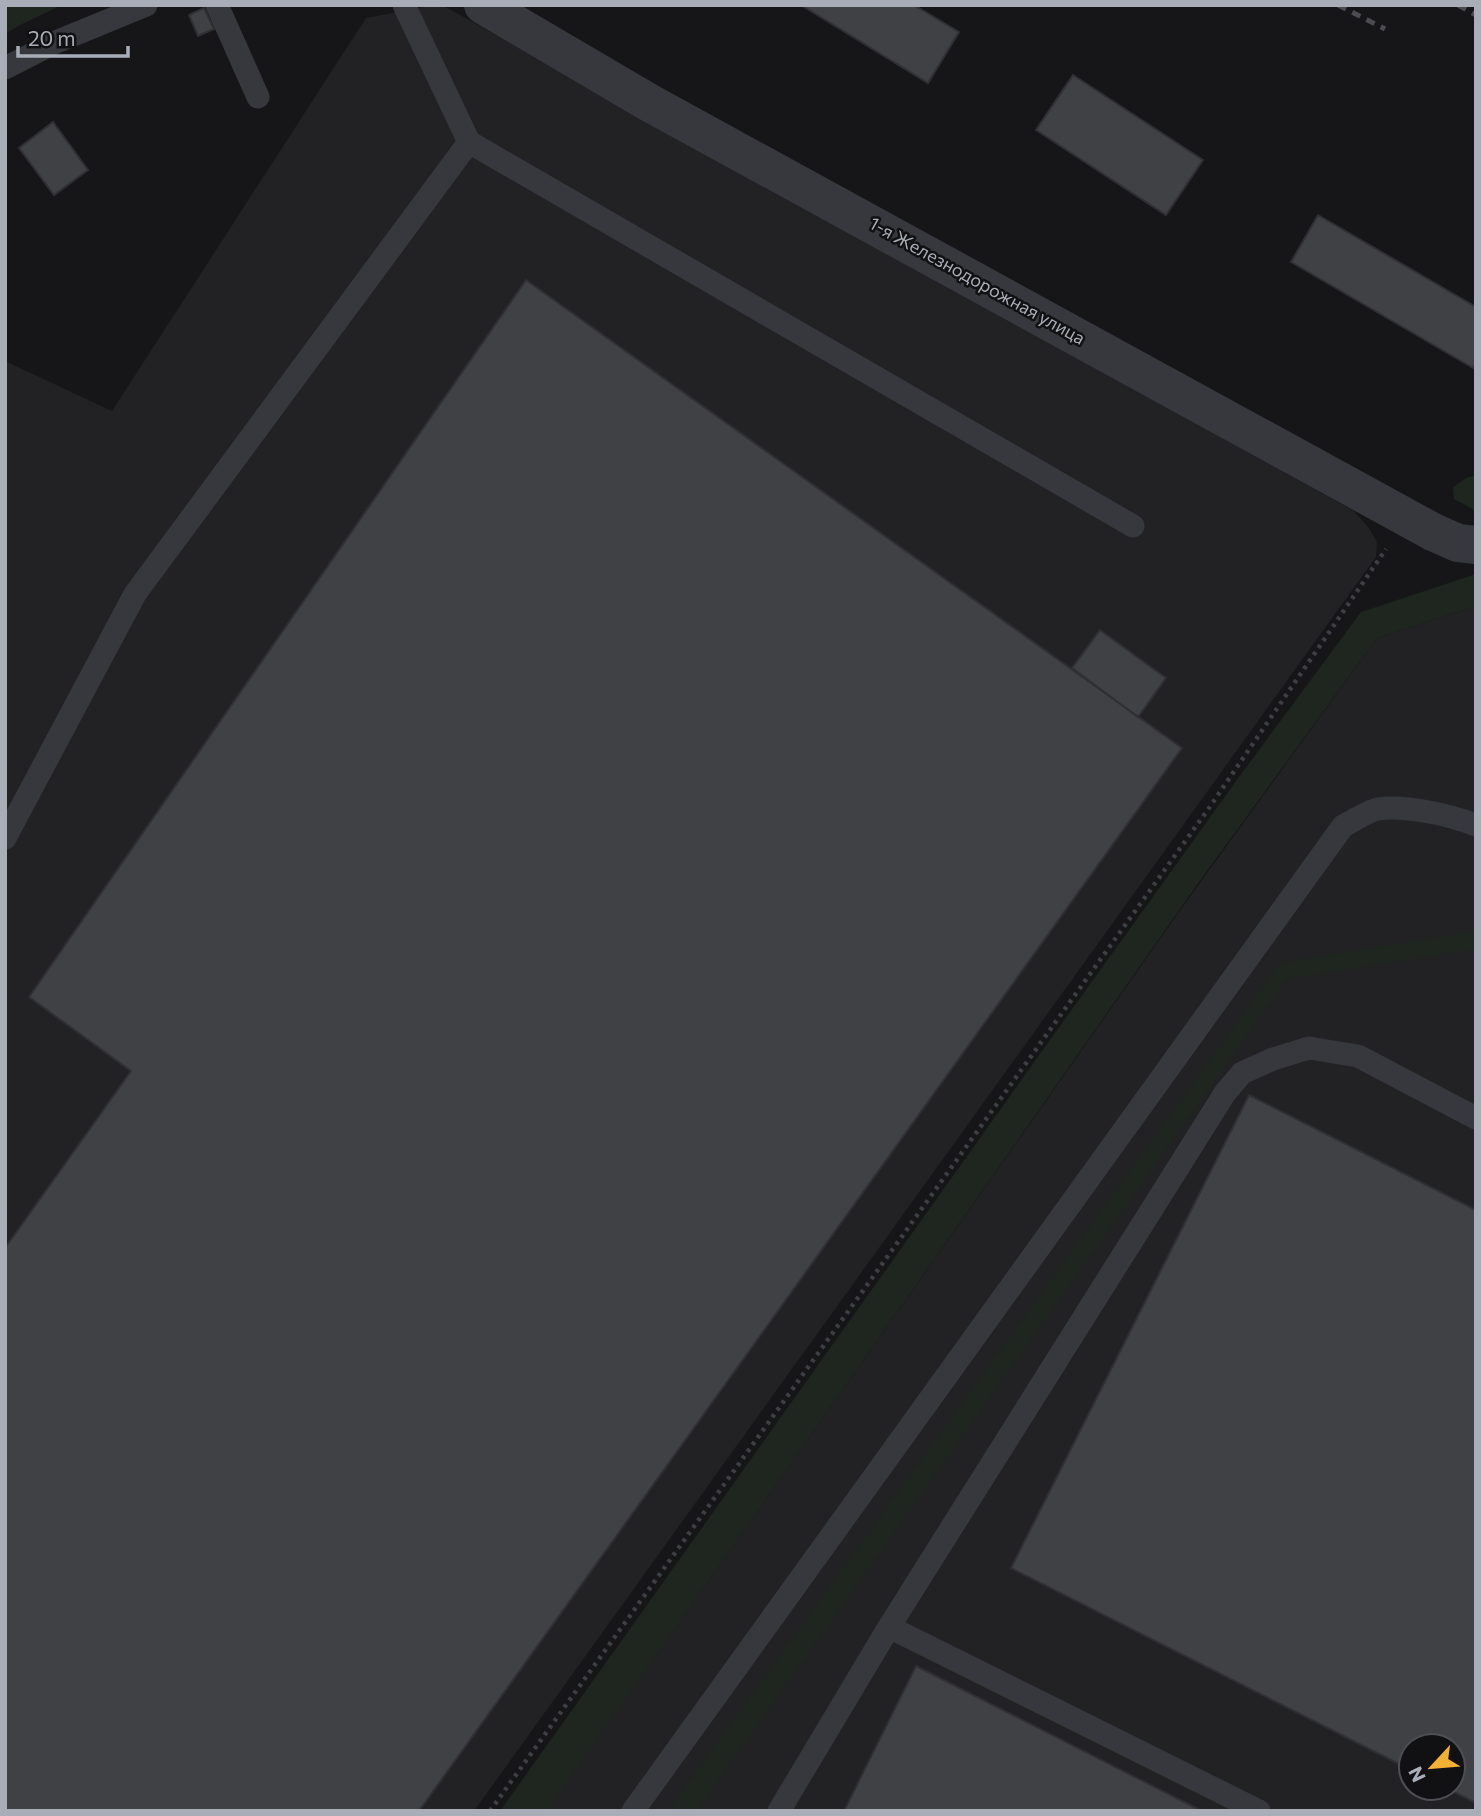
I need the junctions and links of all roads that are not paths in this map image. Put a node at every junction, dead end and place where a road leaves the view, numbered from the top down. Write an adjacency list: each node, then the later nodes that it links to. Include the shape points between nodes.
1 (146, 5): 5 (lane)
2 (217, 5): 6 (lane)
3 (404, 5): 7 (lane)
4 (483, 5): 9 (street, 1-я Железнодорожная улица, via 648,102 1433,532)
5 (5, 68)
6 (258, 97)
7 (469, 142): 8 (lane); 11 (lane, via 135,594)
8 (1133, 526)
9 (1476, 545)
10 (1476, 825): 14 (lane, via 1413,810 1377,810 1343,826)
11 (5, 838)
12 (1476, 1118): 13 (lane, via 1358,1056 1309,1048 1242,1073 1225,1093)
13 (890, 1627): 15 (lane); 16 (lane)
14 (633, 1811)
15 (779, 1811)
16 (1259, 1811)

